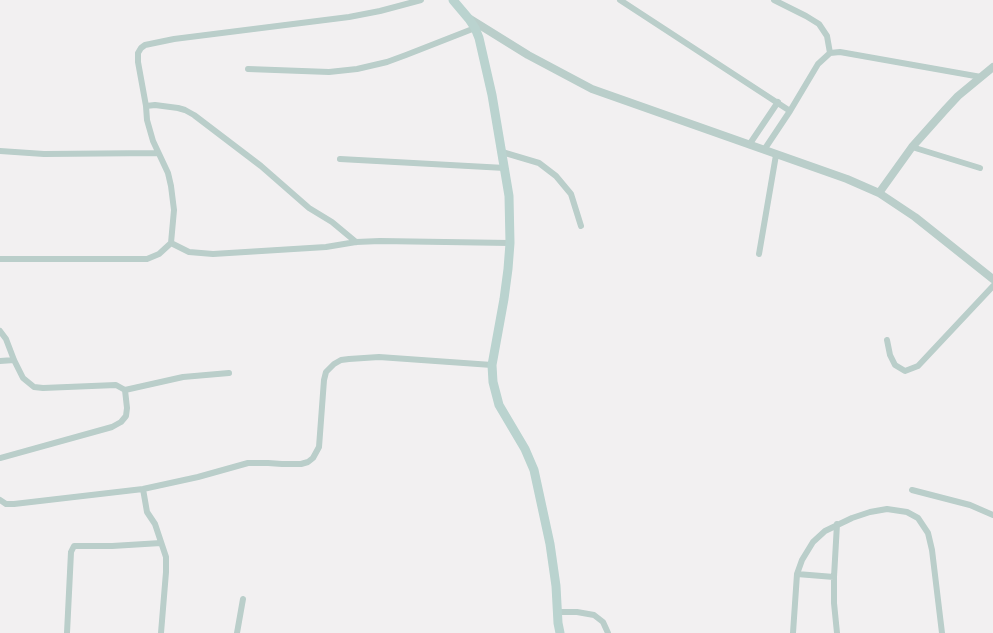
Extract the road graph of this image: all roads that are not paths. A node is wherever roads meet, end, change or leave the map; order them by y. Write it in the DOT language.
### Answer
graph roads {
  1 [pos="421,0"];
  2 [pos="453,0"];
  3 [pos="620,0"];
  4 [pos="774,0"];
  5 [pos="469,19"];
  6 [pos="475,28"];
  7 [pos="830,54"];
  8 [pos="993,67"];
  9 [pos="248,69"];
  10 [pos="981,77"];
  11 [pos="778,102"];
  12 [pos="146,106"];
  13 [pos="790,111"];
  14 [pos="749,145"];
  15 [pos="912,147"];
  16 [pos="764,150"];
  17 [pos="0,151"];
  18 [pos="502,152"];
  19 [pos="158,153"];
  20 [pos="776,155"];
  21 [pos="340,159"];
  22 [pos="505,168"];
  23 [pos="980,168"];
  24 [pos="879,193"];
  25 [pos="581,226"];
  26 [pos="356,242"];
  27 [pos="510,243"];
  28 [pos="171,244"];
  29 [pos="759,254"];
  30 [pos="0,259"];
  31 [pos="993,278"];
  32 [pos="993,286"];
  33 [pos="0,331"];
  34 [pos="887,340"];
  35 [pos="14,360"];
  36 [pos="0,361"];
  37 [pos="492,364"];
  38 [pos="229,373"];
  39 [pos="125,390"];
  40 [pos="0,458"];
  41 [pos="142,488"];
  42 [pos="912,490"];
  43 [pos="0,500"];
  44 [pos="993,516"];
  45 [pos="837,524"];
  46 [pos="161,543"];
  47 [pos="797,574"];
  48 [pos="834,577"];
  49 [pos="243,599"];
  50 [pos="557,612"];
  51 [pos="66,633"];
  52 [pos="161,633"];
  53 [pos="237,633"];
  54 [pos="560,633"];
  55 [pos="608,633"];
  56 [pos="793,633"];
  57 [pos="837,633"];
  58 [pos="942,633"];
  1 -- 12 [label="street"];
  2 -- 5 [label="main road"];
  3 -- 11 [label="street"];
  4 -- 7 [label="street"];
  5 -- 6 [label="main road"];
  5 -- 14 [label="street"];
  6 -- 9 [label="street"];
  6 -- 18 [label="main road"];
  7 -- 10 [label="street"];
  7 -- 13 [label="street"];
  8 -- 10 [label="street"];
  10 -- 15 [label="street"];
  11 -- 13 [label="street"];
  11 -- 14 [label="street"];
  12 -- 19 [label="street"];
  12 -- 26 [label="street"];
  13 -- 16 [label="street"];
  14 -- 16 [label="street"];
  15 -- 23 [label="street"];
  15 -- 24 [label="street"];
  16 -- 20 [label="street"];
  17 -- 19 [label="street"];
  18 -- 22 [label="main road"];
  18 -- 25 [label="street"];
  19 -- 28 [label="street"];
  20 -- 24 [label="street"];
  20 -- 29 [label="street"];
  21 -- 22 [label="street"];
  22 -- 27 [label="main road"];
  24 -- 31 [label="street"];
  26 -- 27 [label="street"];
  26 -- 28 [label="street"];
  27 -- 37 [label="main road"];
  28 -- 30 [label="street"];
  32 -- 34 [label="street"];
  33 -- 35 [label="street"];
  35 -- 36 [label="street"];
  35 -- 39 [label="street"];
  37 -- 41 [label="street"];
  37 -- 50 [label="main road"];
  38 -- 39 [label="street"];
  39 -- 40 [label="street"];
  41 -- 43 [label="street"];
  41 -- 46 [label="street"];
  42 -- 44 [label="street"];
  45 -- 47 [label="street"];
  45 -- 48 [label="street"];
  45 -- 58 [label="street"];
  46 -- 51 [label="street"];
  46 -- 52 [label="street"];
  47 -- 48 [label="street"];
  47 -- 56 [label="street"];
  48 -- 57 [label="street"];
  49 -- 53 [label="street"];
  50 -- 54 [label="main road"];
  50 -- 55 [label="street"];
}
